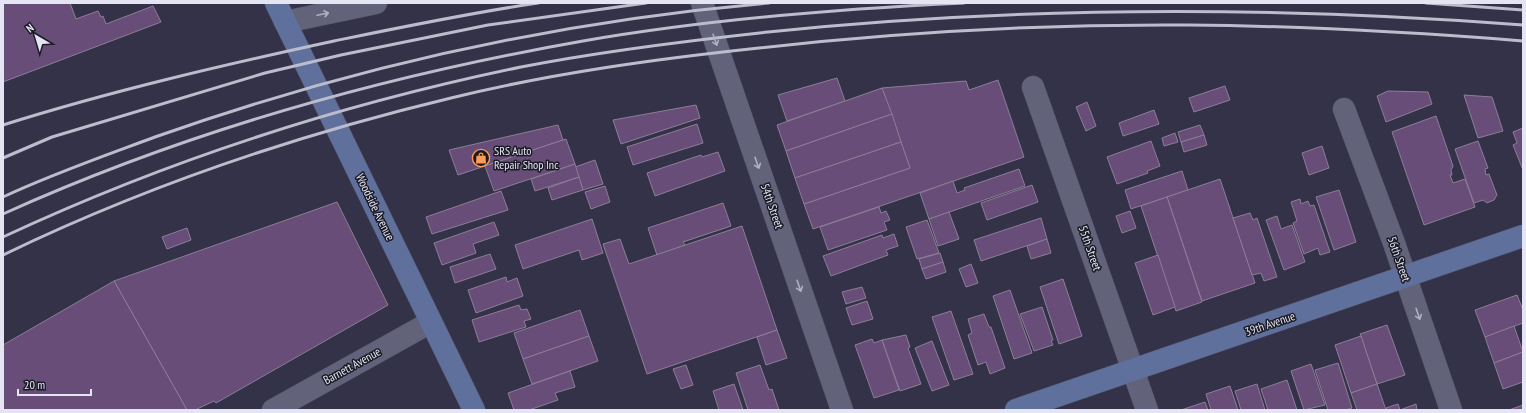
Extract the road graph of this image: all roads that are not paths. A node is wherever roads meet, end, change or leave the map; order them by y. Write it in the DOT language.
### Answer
graph roads {
  1 [pos="376,3"];
  2 [pos="702,3"];
  3 [pos="281,12"];
  4 [pos="1033,86"];
  5 [pos="1344,109"];
  6 [pos="1523,236"];
  7 [pos="1405,277"];
  8 [pos="431,322"];
  9 [pos="1133,371"];
  10 [pos="272,410"];
  11 [pos="474,410"];
  12 [pos="842,410"];
  13 [pos="1016,410"];
  14 [pos="1147,410"];
  15 [pos="1450,410"];
  3 -- 1 [label="street, one-way"];
  2 -- 12 [label="street, 54th Street, one-way"];
  3 -- 8 [label="street, Woodside Avenue"];
  4 -- 9 [label="street, 55th Street"];
  5 -- 7 [label="street, 56th Street"];
  6 -- 7 [label="street, 39th Avenue"];
  7 -- 9 [label="street, 39th Avenue"];
  7 -- 15 [label="street, 56th Street, one-way"];
  8 -- 10 [label="street, Barnett Avenue"];
  8 -- 11 [label="street, Woodside Avenue"];
  9 -- 13 [label="street, 39th Avenue"];
  9 -- 14 [label="street, 55th Street"];
}
